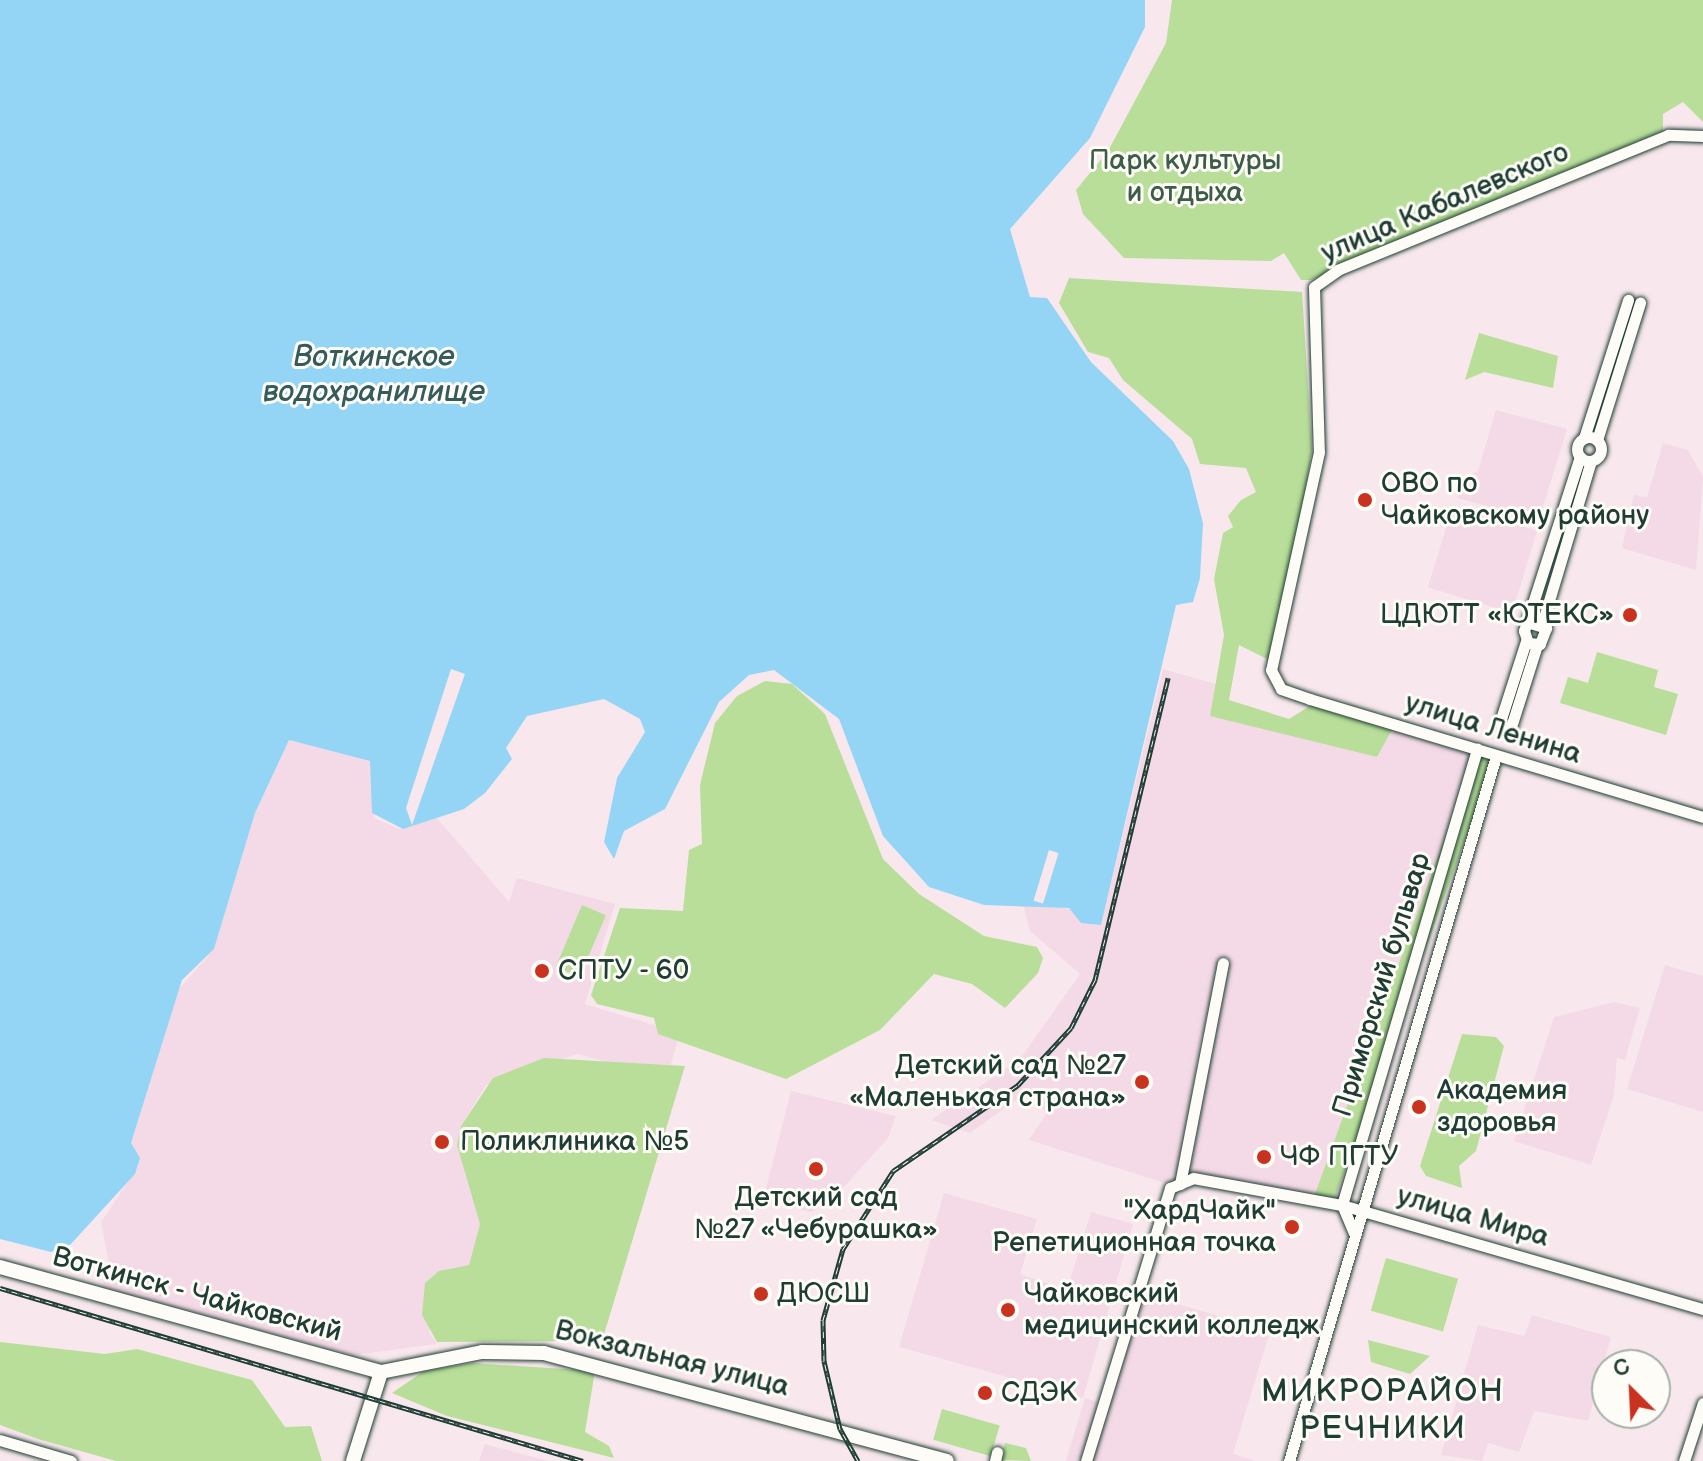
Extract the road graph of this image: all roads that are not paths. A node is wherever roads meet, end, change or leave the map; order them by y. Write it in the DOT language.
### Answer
graph roads {
  1 [pos="1703,136"];
  2 [pos="1634,302"];
  3 [pos="1590,439"];
  4 [pos="1586,459"];
  5 [pos="1536,623"];
  6 [pos="1531,643"];
  7 [pos="1272,681"];
  8 [pos="1506,725"];
  9 [pos="1477,749"];
  10 [pos="1496,756"];
  11 [pos="1703,817"];
  12 [pos="1223,963"];
  13 [pos="1180,1184"];
  14 [pos="1342,1205"];
  15 [pos="1361,1210"];
  16 [pos="1354,1233"];
  17 [pos="0,1267"];
  18 [pos="1703,1309"];
  19 [pos="381,1372"];
  20 [pos="1703,1403"];
  21 [pos="0,1440"];
  22 [pos="71,1461"];
  23 [pos="353,1461"];
  24 [pos="947,1461"];
  25 [pos="1086,1461"];
  26 [pos="1289,1461"];
  27 [pos="1684,1461"];
  1 -- 7 [label="street, улица Кабалевского"];
  2 -- 3 [label="street"];
  3 -- 4 [label="street"];
  3 -- 4 [label="street"];
  4 -- 5 [label="street"];
  5 -- 6 [label="street"];
  5 -- 6 [label="street"];
  6 -- 8 [label="street"];
  7 -- 9 [label="street, улица Ленина"];
  9 -- 10 [label="street, улица Ленина"];
  9 -- 14 [label="street, Приморский бульвар"];
  10 -- 11 [label="street, улица Ленина"];
  10 -- 15 [label="street, Приморский бульвар"];
  12 -- 13 [label="street"];
  13 -- 14 [label="street, улица Мира"];
  13 -- 25 [label="street"];
  14 -- 15 [label="street, улица Мира"];
  14 -- 16 [label="street"];
  15 -- 16 [label="street, Приморский бульвар"];
  15 -- 18 [label="street, улица Мира"];
  16 -- 26 [label="street, Приморский бульвар"];
  17 -- 19 [label="main road, Воткинск - Чайковский"];
  19 -- 23 [label="main road"];
  19 -- 24 [label="main road, Вокзальная улица"];
  20 -- 27 [label="street"];
  21 -- 22 [label="street"];
}
